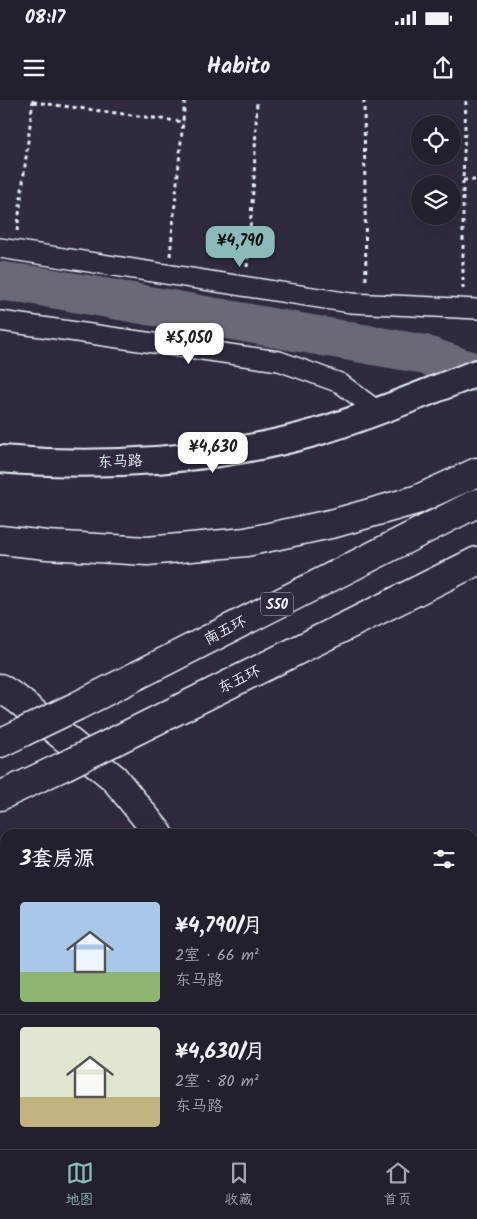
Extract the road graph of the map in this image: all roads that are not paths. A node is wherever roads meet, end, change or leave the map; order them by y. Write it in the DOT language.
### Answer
graph roads {
  1 [pos="7,249"];
  2 [pos="470,309"];
  3 [pos="0,321"];
  4 [pos="477,373"];
  5 [pos="379,412"];
  6 [pos="0,459"];
  7 [pos="477,472"];
  8 [pos="477,503"];
  9 [pos="0,540"];
  10 [pos="477,561"];
  11 [pos="0,688"];
  12 [pos="12,737"];
  13 [pos="0,796"];
  14 [pos="155,829"];
  1 -- 2 [label="street"];
  3 -- 5 [label="street"];
  4 -- 5 [label="main road, 东马路"];
  5 -- 6 [label="main road, 东马路"];
  7 -- 9 [label="highway"];
  8 -- 12 [label="highway, 南五环 / S50, bridge"];
  10 -- 13 [label="highway, 东五环, bridge"];
  11 -- 14 [label="highway"];
}
